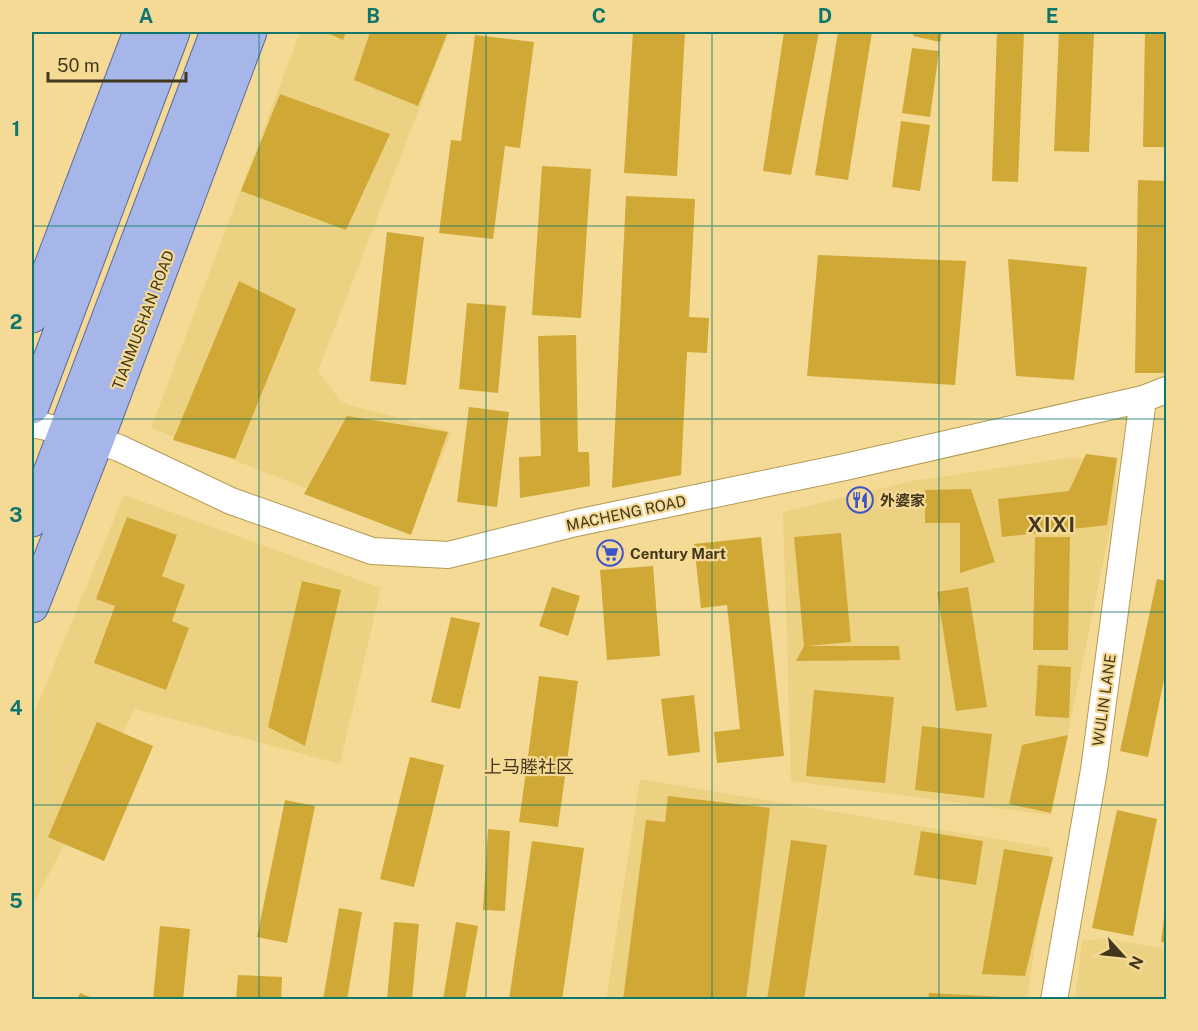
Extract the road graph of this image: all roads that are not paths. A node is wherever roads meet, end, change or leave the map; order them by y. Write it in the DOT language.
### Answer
graph roads {
  1 [pos="140,32"];
  2 [pos="173,32"];
  3 [pos="217,32"];
  4 [pos="250,32"];
  5 [pos="32,316"];
  6 [pos="1155,395"];
  7 [pos="32,407"];
  8 [pos="32,424"];
  9 [pos="66,432"];
  10 [pos="97,441"];
  11 [pos="32,520"];
  12 [pos="32,606"];
  13 [pos="1054,999"];
  1 -- 5 [label="main road"];
  2 -- 7 [label="main road"];
  3 -- 9 [label="main road"];
  4 -- 10 [label="main road, TIANMUSHAN ROAD"];
  6 -- 10 [label="street, MACHENG ROAD"];
  6 -- 13 [label="street, WULIN LANE"];
  8 -- 9 [label="street, MACHENG ROAD"];
  9 -- 10 [label="street, MACHENG ROAD"];
  9 -- 11 [label="main road"];
  10 -- 12 [label="main road, TIANMUSHAN ROAD"];
}
